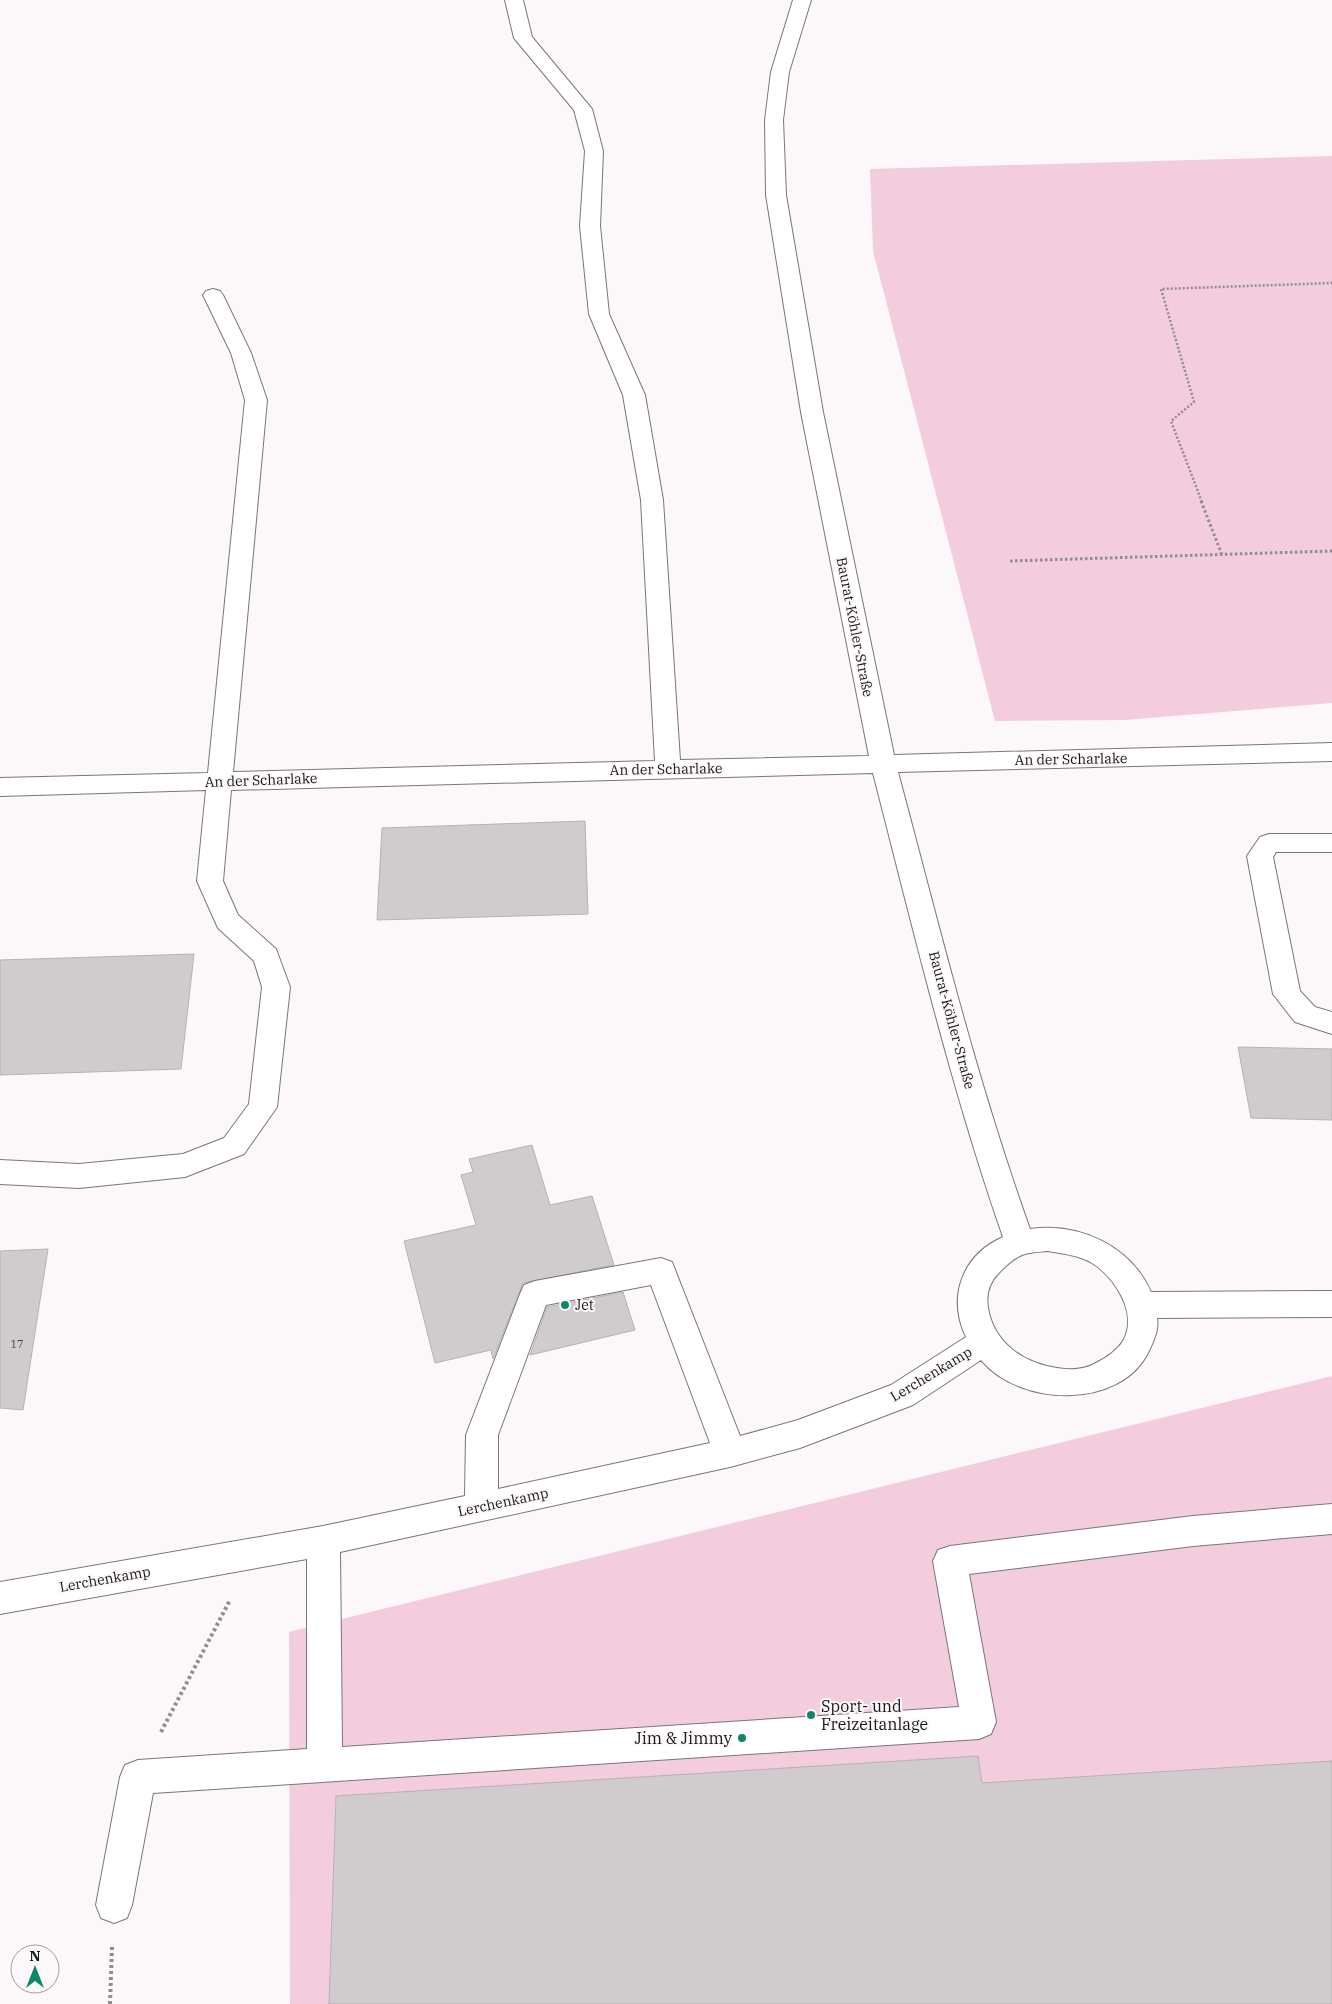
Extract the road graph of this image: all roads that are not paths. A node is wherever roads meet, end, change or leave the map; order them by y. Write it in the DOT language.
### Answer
graph roads {
  1 [pos="514,0"];
  2 [pos="802,0"];
  3 [pos="213,295"];
  4 [pos="1332,752"];
  5 [pos="882,764"];
  6 [pos="668,769"];
  7 [pos="220,781"];
  8 [pos="0,787"];
  9 [pos="1332,842"];
  10 [pos="1332,1023"];
  11 [pos="0,1172"];
  12 [pos="1020,1243"];
  13 [pos="1140,1304"];
  14 [pos="1332,1304"];
  15 [pos="984,1342"];
  16 [pos="730,1452"];
  17 [pos="481,1507"];
  18 [pos="1332,1519"];
  19 [pos="323,1541"];
  20 [pos="0,1598"];
  21 [pos="325,1765"];
  22 [pos="114,1905"];
  1 -- 6 [label="street"];
  2 -- 5 [label="street, Baurat-Köhler-Straße"];
  3 -- 7 [label="street"];
  4 -- 5 [label="street, An der Scharlake"];
  5 -- 6 [label="street, An der Scharlake"];
  5 -- 12 [label="street, Baurat-Köhler-Straße"];
  6 -- 7 [label="street, An der Scharlake"];
  7 -- 8 [label="street, An der Scharlake"];
  7 -- 11 [label="street"];
  9 -- 10 [label="street"];
  12 -- 13 [label="street"];
  12 -- 15 [label="street"];
  13 -- 14 [label="street"];
  13 -- 15 [label="street"];
  15 -- 16 [label="street, Lerchenkamp"];
  16 -- 17 [label="street, Lerchenkamp"];
  16 -- 17 [label="street"];
  17 -- 19 [label="street, Lerchenkamp"];
  18 -- 21 [label="street"];
  19 -- 20 [label="street, Lerchenkamp"];
  19 -- 21 [label="street"];
  21 -- 22 [label="street"];
}
